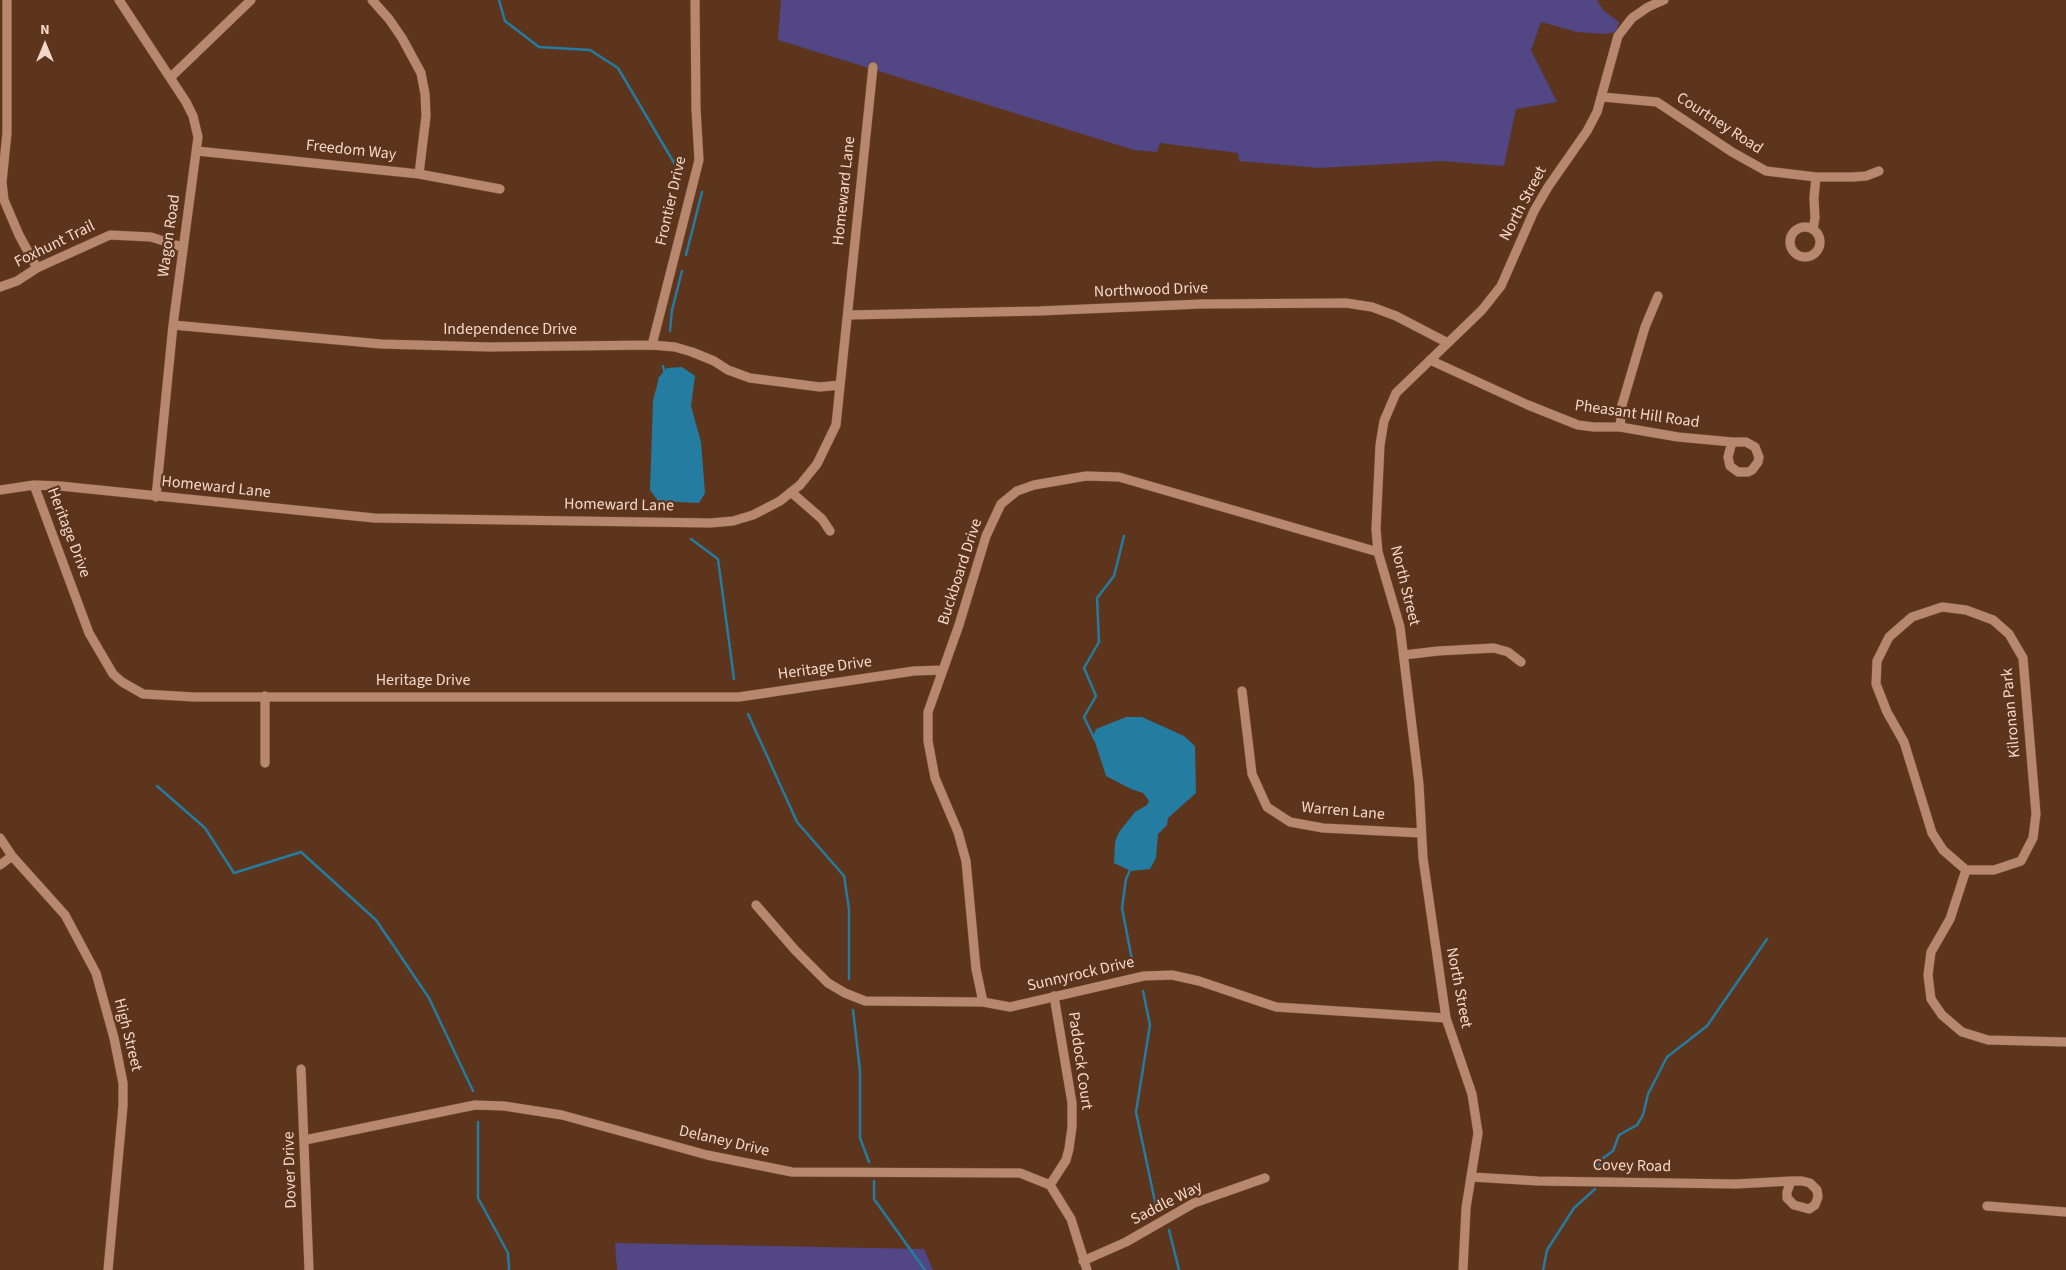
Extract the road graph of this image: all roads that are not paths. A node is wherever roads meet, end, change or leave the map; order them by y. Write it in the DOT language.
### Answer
graph roads {
  1 [pos="7,0"];
  2 [pos="119,0"];
  3 [pos="251,0"];
  4 [pos="372,0"];
  5 [pos="695,0"];
  6 [pos="1664,0"];
  7 [pos="873,67"];
  8 [pos="171,77"];
  9 [pos="1603,97"];
  10 [pos="197,151"];
  11 [pos="1878,171"];
  12 [pos="418,174"];
  13 [pos="1816,177"];
  14 [pos="500,189"];
  15 [pos="1813,230"];
  16 [pos="182,247"];
  17 [pos="37,268"];
  18 [pos="0,287"];
  19 [pos="1658,296"];
  20 [pos="848,315"];
  21 [pos="173,325"];
  22 [pos="1448,343"];
  23 [pos="652,345"];
  24 [pos="1430,360"];
  25 [pos="840,385"];
  26 [pos="1620,427"];
  27 [pos="1732,442"];
  28 [pos="34,485"];
  29 [pos="0,490"];
  30 [pos="791,492"];
  31 [pos="156,497"];
  32 [pos="830,531"];
  33 [pos="1378,552"];
  34 [pos="1404,655"];
  35 [pos="1521,662"];
  36 [pos="943,670"];
  37 [pos="1242,691"];
  38 [pos="266,696"];
  39 [pos="266,763"];
  40 [pos="1420,833"];
  41 [pos="0,838"];
  42 [pos="12,856"];
  43 [pos="0,865"];
  44 [pos="1966,870"];
  45 [pos="756,905"];
  46 [pos="1054,996"];
  47 [pos="983,1002"];
  48 [pos="1446,1018"];
  49 [pos="2066,1042"];
  50 [pos="302,1069"];
  51 [pos="305,1140"];
  52 [pos="1472,1177"];
  53 [pos="1265,1178"];
  54 [pos="1791,1181"];
  55 [pos="1050,1185"];
  56 [pos="1987,1206"];
  57 [pos="2066,1212"];
  58 [pos="1085,1266"];
  59 [pos="108,1270"];
  60 [pos="309,1270"];
  61 [pos="1463,1270"];
  1 -- 17 [label="street"];
  2 -- 8 [label="street, Wagon Road"];
  3 -- 8 [label="street"];
  4 -- 12 [label="street"];
  5 -- 23 [label="street, Frontier Drive"];
  6 -- 9 [label="street, North Street"];
  7 -- 20 [label="street, Homeward Lane"];
  8 -- 10 [label="street, Wagon Road"];
  9 -- 13 [label="street, Courtney Road"];
  9 -- 22 [label="street, North Street"];
  10 -- 12 [label="street, Freedom Way"];
  10 -- 16 [label="street, Wagon Road"];
  11 -- 13 [label="street, Courtney Road"];
  12 -- 14 [label="street, Freedom Way"];
  13 -- 15 [label="street"];
  16 -- 17 [label="street, Foxhunt Trail"];
  16 -- 21 [label="street, Wagon Road"];
  17 -- 18 [label="street, Foxhunt Trail"];
  19 -- 26 [label="street"];
  20 -- 22 [label="street, Northwood Drive"];
  20 -- 25 [label="street, Homeward Lane"];
  21 -- 23 [label="street, Independence Drive"];
  21 -- 31 [label="street, Wagon Road"];
  22 -- 24 [label="street, North Street"];
  23 -- 25 [label="street, Independence Drive"];
  24 -- 26 [label="street, Pheasant Hill Road"];
  24 -- 33 [label="street, North Street"];
  25 -- 30 [label="street, Homeward Lane"];
  26 -- 27 [label="street, Pheasant Hill Road"];
  28 -- 29 [label="street, Homeward Lane"];
  28 -- 31 [label="street, Homeward Lane"];
  28 -- 38 [label="street, Heritage Drive"];
  30 -- 31 [label="street, Homeward Lane"];
  30 -- 32 [label="street"];
  33 -- 34 [label="street, North Street"];
  33 -- 36 [label="street, Buckboard Drive"];
  34 -- 35 [label="street"];
  34 -- 40 [label="street, North Street"];
  36 -- 38 [label="street, Heritage Drive"];
  36 -- 47 [label="street, Buckboard Drive"];
  37 -- 40 [label="street, Warren Lane"];
  38 -- 39 [label="street"];
  40 -- 48 [label="street, North Street"];
  41 -- 42 [label="street, High Street"];
  42 -- 43 [label="street"];
  42 -- 59 [label="street, High Street"];
  44 -- 44 [label="street, Kilronan Park"];
  44 -- 49 [label="street"];
  45 -- 47 [label="street, Sunnyrock Drive"];
  46 -- 47 [label="street, Sunnyrock Drive"];
  46 -- 48 [label="street, Sunnyrock Drive"];
  46 -- 55 [label="street, Paddock Court"];
  48 -- 52 [label="street, North Street"];
  50 -- 51 [label="street, Dover Drive"];
  51 -- 55 [label="street, Delaney Drive"];
  51 -- 60 [label="street, Dover Drive"];
  52 -- 54 [label="street, Covey Road"];
  52 -- 61 [label="street, North Street"];
  53 -- 58 [label="street, Saddle Way"];
  55 -- 58 [label="street"];
  56 -- 57 [label="street"];
}
